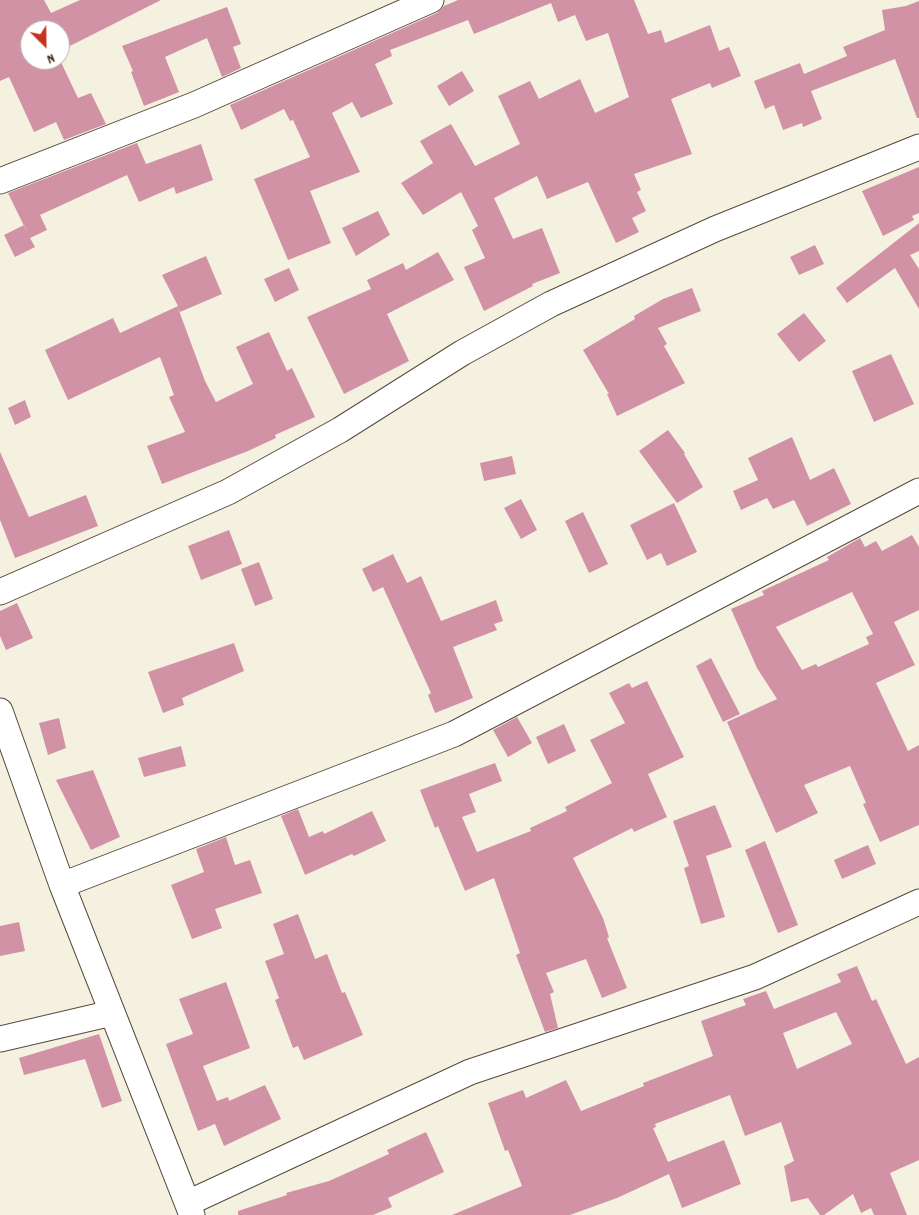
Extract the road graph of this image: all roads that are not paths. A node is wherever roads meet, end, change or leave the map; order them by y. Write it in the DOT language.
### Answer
graph roads {
  1 [pos="431,0"];
  2 [pos="919,147"];
  3 [pos="0,181"];
  4 [pos="919,491"];
  5 [pos="0,592"];
  6 [pos="0,711"];
  7 [pos="62,885"];
  8 [pos="919,902"];
  9 [pos="112,1014"];
  10 [pos="0,1040"];
  11 [pos="190,1209"];
  1 -- 3 [label="street"];
  2 -- 5 [label="street"];
  4 -- 7 [label="street"];
  6 -- 7 [label="street"];
  7 -- 9 [label="street"];
  8 -- 11 [label="street"];
  9 -- 10 [label="street"];
  9 -- 11 [label="street"];
}
